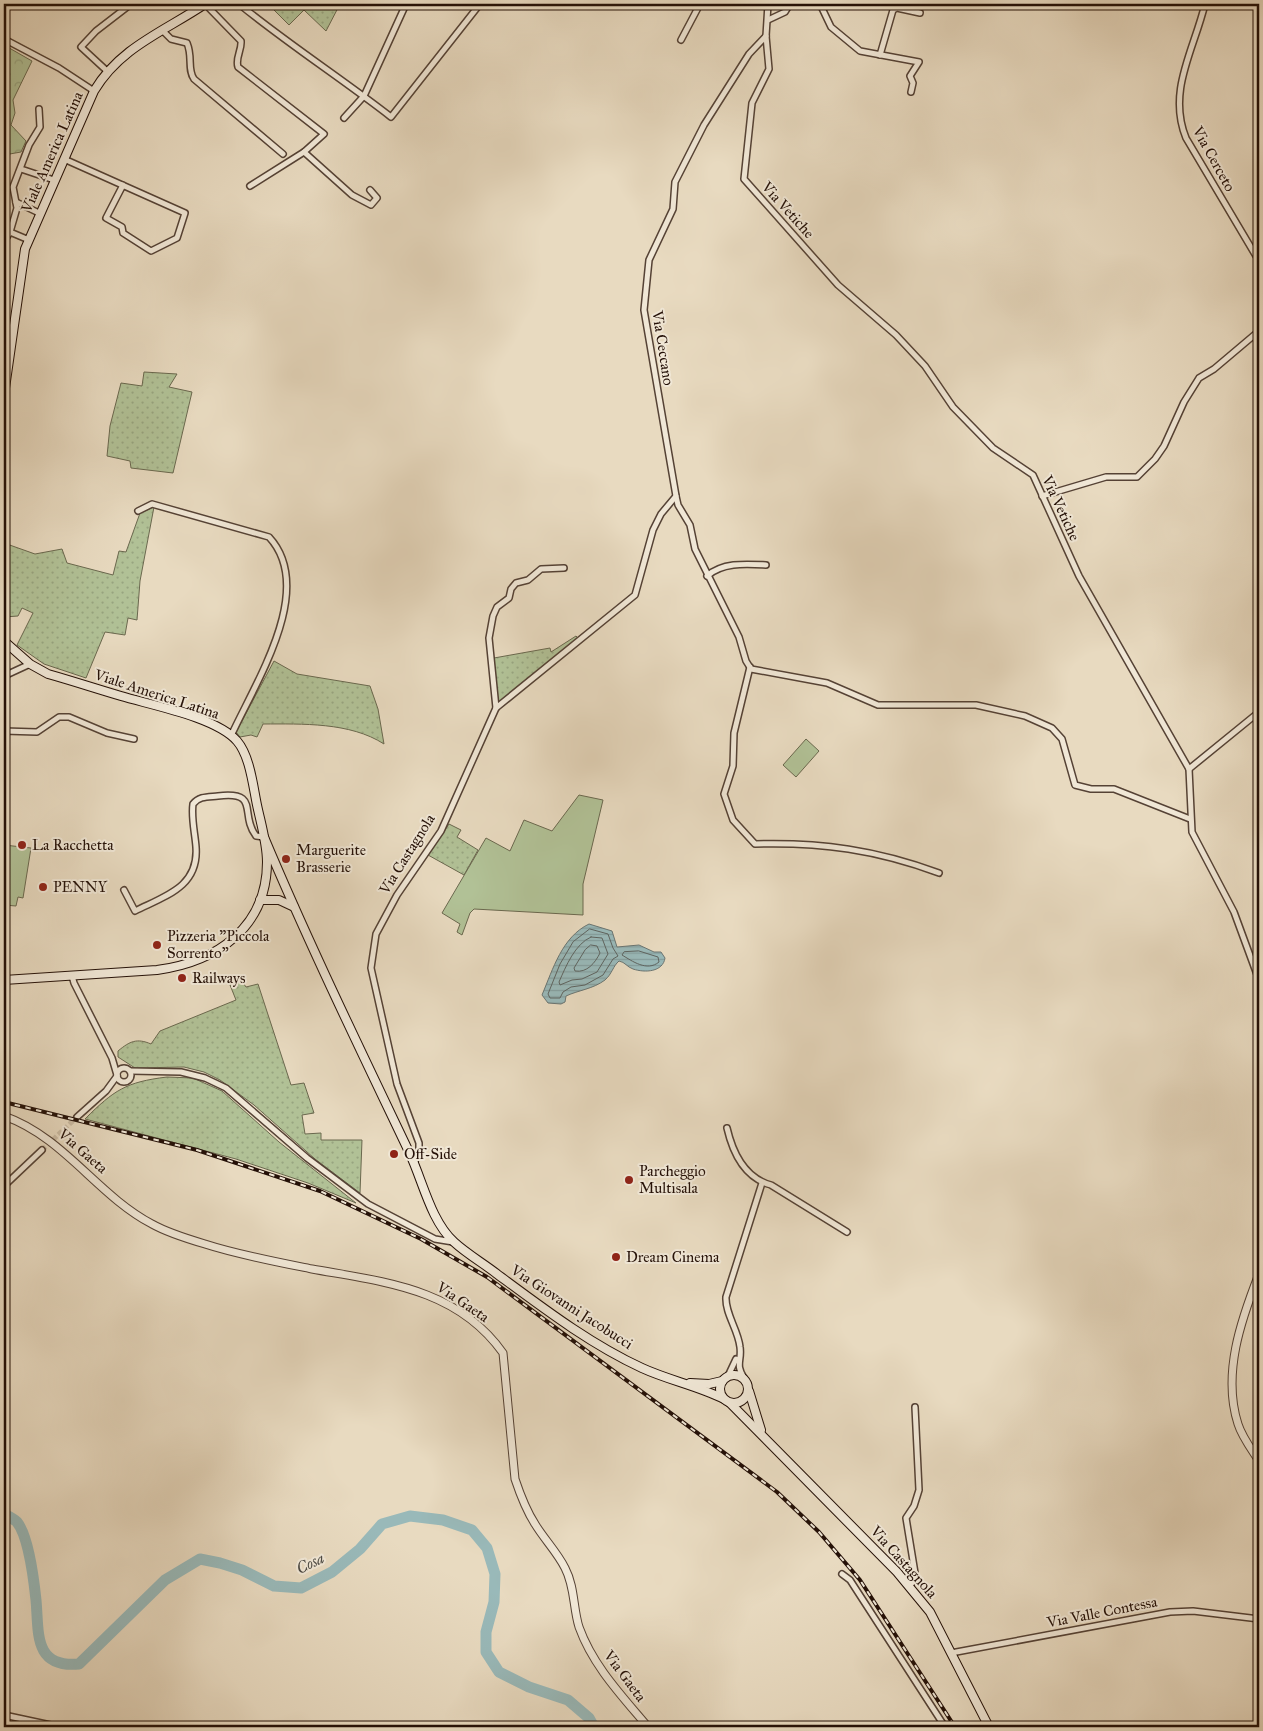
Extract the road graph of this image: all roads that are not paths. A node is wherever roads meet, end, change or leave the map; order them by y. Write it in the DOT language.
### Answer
graph roads {
  1 [pos="131,4"];
  2 [pos="205,4"];
  3 [pos="239,4"];
  4 [pos="406,4"];
  5 [pos="480,4"];
  6 [pos="700,4"];
  7 [pos="768,4"];
  8 [pos="790,4"];
  9 [pos="820,4"];
  10 [pos="1205,4"];
  11 [pos="920,13"];
  12 [pos="768,20"];
  13 [pos="162,30"];
  14 [pos="766,36"];
  15 [pos="4,39"];
  16 [pos="681,40"];
  17 [pos="880,55"];
  18 [pos="107,71"];
  19 [pos="94,91"];
  20 [pos="911,92"];
  21 [pos="364,96"];
  22 [pos="39,109"];
  23 [pos="344,118"];
  24 [pos="304,152"];
  25 [pos="283,154"];
  26 [pos="64,159"];
  27 [pos="21,169"];
  28 [pos="54,180"];
  29 [pos="123,185"];
  30 [pos="250,186"];
  31 [pos="370,190"];
  32 [pos="16,202"];
  33 [pos="39,213"];
  34 [pos="10,232"];
  35 [pos="29,240"];
  36 [pos="4,242"];
  37 [pos="1259,261"];
  38 [pos="1259,331"];
  39 [pos="4,395"];
  40 [pos="676,496"];
  41 [pos="1042,496"];
  42 [pos="138,511"];
  43 [pos="766,565"];
  44 [pos="564,568"];
  45 [pos="707,576"];
  46 [pos="4,640"];
  47 [pos="30,664"];
  48 [pos="750,667"];
  49 [pos="4,676"];
  50 [pos="496,708"];
  51 [pos="1259,712"];
  52 [pos="4,731"];
  53 [pos="230,736"];
  54 [pos="134,739"];
  55 [pos="1189,770"];
  56 [pos="1190,819"];
  57 [pos="264,837"];
  58 [pos="939,873"];
  59 [pos="266,878"];
  60 [pos="282,881"];
  61 [pos="124,890"];
  62 [pos="260,900"];
  63 [pos="294,907"];
  64 [pos="72,976"];
  65 [pos="4,980"];
  66 [pos="1259,980"];
  67 [pos="112,1058"];
  68 [pos="128,1070"];
  69 [pos="148,1073"];
  70 [pos="117,1076"];
  71 [pos="130,1079"];
  72 [pos="124,1082"];
  73 [pos="106,1091"];
  74 [pos="4,1116"];
  75 [pos="77,1116"];
  76 [pos="727,1128"];
  77 [pos="42,1150"];
  78 [pos="414,1163"];
  79 [pos="762,1183"];
  80 [pos="4,1186"];
  81 [pos="847,1232"];
  82 [pos="453,1242"];
  83 [pos="1259,1274"];
  84 [pos="739,1341"];
  85 [pos="725,1378"];
  86 [pos="744,1378"];
  87 [pos="683,1383"];
  88 [pos="748,1391"];
  89 [pos="727,1401"];
  90 [pos="915,1407"];
  91 [pos="765,1439"];
  92 [pos="1259,1461"];
  93 [pos="842,1574"];
  94 [pos="909,1586"];
  95 [pos="1259,1619"];
  96 [pos="951,1652"];
  97 [pos="4,1715"];
  98 [pos="60,1727"];
  99 [pos="648,1727"];
  100 [pos="945,1727"];
  101 [pos="989,1727"];
  1 -- 18 [label="street"];
  2 -- 13 [label="main road, Viale America Latina"];
  2 -- 24 [label="street"];
  3 -- 21 [label="street"];
  4 -- 21 [label="street"];
  5 -- 21 [label="street"];
  6 -- 16 [label="street"];
  7 -- 12 [label="street, Via Vetiche"];
  8 -- 12 [label="street"];
  9 -- 17 [label="street"];
  10 -- 37 [label="street, Via Cerceto"];
  11 -- 17 [label="street"];
  12 -- 14 [label="street, Via Vetiche"];
  13 -- 18 [label="main road, Viale America Latina"];
  13 -- 25 [label="street"];
  14 -- 40 [label="street, Via Ceccano"];
  14 -- 41 [label="street, Via Vetiche"];
  15 -- 19 [label="street"];
  17 -- 20 [label="street"];
  18 -- 19 [label="main road, Viale America Latina"];
  19 -- 26 [label="main road, Viale America Latina"];
  21 -- 23 [label="street"];
  22 -- 27 [label="street"];
  24 -- 30 [label="street"];
  24 -- 31 [label="street"];
  26 -- 28 [label="main road, Viale America Latina"];
  26 -- 29 [label="street"];
  27 -- 28 [label="street"];
  27 -- 32 [label="street"];
  28 -- 33 [label="main road, Viale America Latina"];
  29 -- 29 [label="street"];
  32 -- 33 [label="street"];
  32 -- 34 [label="street"];
  33 -- 35 [label="main road, Viale America Latina"];
  34 -- 35 [label="street"];
  34 -- 36 [label="street"];
  35 -- 39 [label="main road, Viale America Latina"];
  38 -- 41 [label="street"];
  40 -- 45 [label="street, Via Ceccano"];
  40 -- 50 [label="street, Via Castagnola"];
  41 -- 55 [label="street, Via Vetiche"];
  42 -- 53 [label="street"];
  43 -- 45 [label="street"];
  44 -- 50 [label="street"];
  45 -- 48 [label="street, Via Ceccano"];
  46 -- 47 [label="main road, Viale America Latina"];
  47 -- 49 [label="street"];
  47 -- 53 [label="main road, Viale America Latina"];
  48 -- 56 [label="street"];
  48 -- 58 [label="street"];
  50 -- 78 [label="street, Via Castagnola"];
  51 -- 55 [label="street"];
  52 -- 54 [label="street"];
  53 -- 57 [label="main road, Viale America Latina"];
  55 -- 56 [label="street, Via Vetiche"];
  56 -- 66 [label="street, Via Vetiche"];
  57 -- 59 [label="main road, Viale America Latina"];
  57 -- 60 [label="main road"];
  57 -- 61 [label="street"];
  59 -- 60 [label="main road"];
  59 -- 62 [label="main road, Viale America Latina"];
  60 -- 63 [label="main road"];
  62 -- 63 [label="main road"];
  62 -- 64 [label="main road, Viale America Latina"];
  63 -- 78 [label="main road"];
  64 -- 65 [label="main road, Viale America Latina"];
  64 -- 67 [label="street"];
  67 -- 68 [label="street"];
  67 -- 70 [label="street"];
  68 -- 69 [label="street"];
  68 -- 70 [label="street"];
  68 -- 71 [label="street"];
  69 -- 71 [label="street"];
  69 -- 82 [label="street"];
  70 -- 72 [label="street"];
  70 -- 73 [label="street"];
  71 -- 72 [label="street"];
  72 -- 73 [label="street"];
  73 -- 75 [label="street"];
  74 -- 99 [label="street, Via Gaeta"];
  76 -- 79 [label="street"];
  77 -- 80 [label="street"];
  78 -- 82 [label="main road"];
  79 -- 81 [label="street"];
  79 -- 84 [label="street"];
  82 -- 87 [label="main road, Via Giovanni Jacobucci"];
  83 -- 92 [label="street"];
  84 -- 85 [label="street"];
  84 -- 86 [label="street"];
  85 -- 86 [label="main road"];
  85 -- 87 [label="main road"];
  85 -- 89 [label="main road"];
  86 -- 88 [label="main road"];
  87 -- 89 [label="main road"];
  88 -- 89 [label="main road"];
  88 -- 91 [label="main road"];
  89 -- 91 [label="main road, Via Castagnola"];
  90 -- 94 [label="street"];
  91 -- 94 [label="main road, Via Castagnola"];
  93 -- 100 [label="street"];
  94 -- 96 [label="main road, Via Castagnola"];
  95 -- 96 [label="street, Via Valle Contessa"];
  96 -- 101 [label="main road, Via Castagnola"];
  97 -- 98 [label="street"];
}
